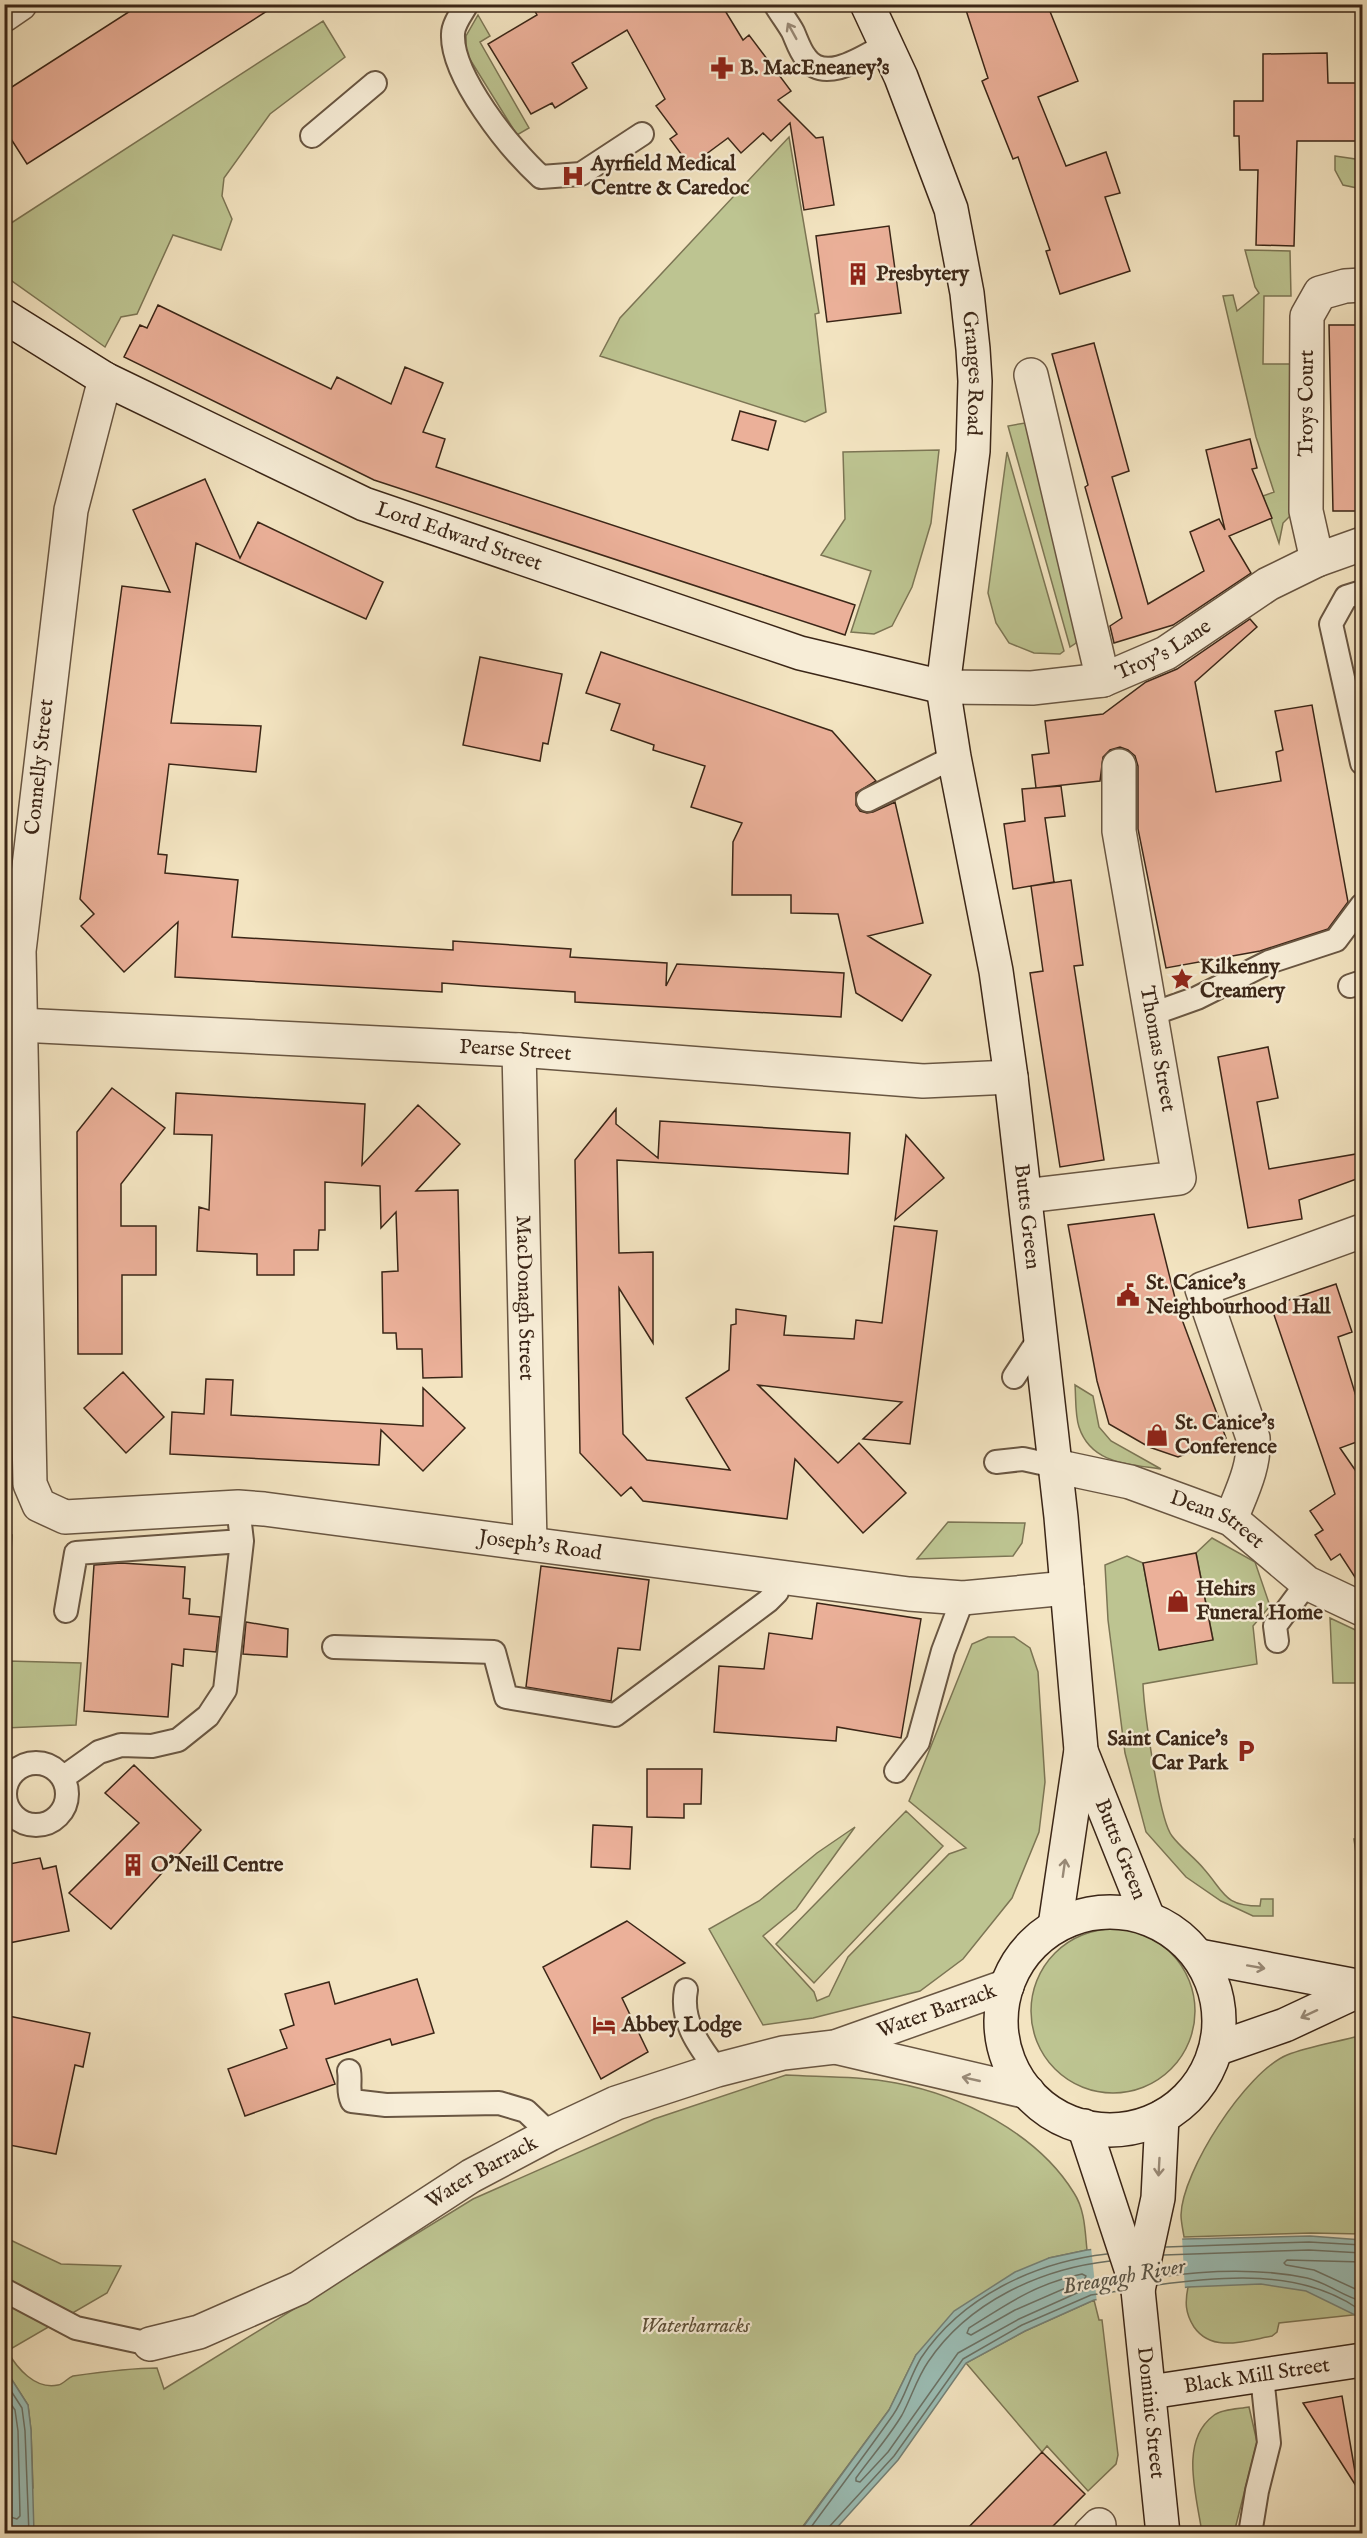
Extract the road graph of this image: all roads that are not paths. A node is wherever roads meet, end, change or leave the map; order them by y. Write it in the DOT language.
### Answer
graph roads {
  1 [pos="20,4"];
  2 [pos="466,4"];
  3 [pos="775,4"];
  4 [pos="867,4"];
  5 [pos="4,15"];
  6 [pos="887,45"];
  7 [pos="375,83"];
  8 [pos="642,134"];
  9 [pos="312,136"];
  10 [pos="1362,285"];
  11 [pos="4,316"];
  12 [pos="1031,375"];
  13 [pos="105,379"];
  14 [pos="1362,544"];
  15 [pos="1317,560"];
  16 [pos="1362,592"];
  17 [pos="1103,680"];
  18 [pos="943,687"];
  19 [pos="954,757"];
  20 [pos="1362,763"];
  21 [pos="1119,766"];
  22 [pos="868,800"];
  23 [pos="1362,905"];
  24 [pos="1152,1014"];
  25 [pos="20,1025"];
  26 [pos="519,1050"];
  27 [pos="1011,1077"];
  28 [pos="1025,1196"];
  29 [pos="1362,1231"];
  30 [pos="1041,1336"];
  31 [pos="1014,1377"];
  32 [pos="996,1462"];
  33 [pos="1055,1466"];
  34 [pos="30,1484"];
  35 [pos="238,1507"];
  36 [pos="1231,1519"];
  37 [pos="242,1541"];
  38 [pos="530,1543"];
  39 [pos="780,1577"];
  40 [pos="1307,1583"];
  41 [pos="1067,1588"];
  42 [pos="963,1598"];
  43 [pos="1362,1609"];
  44 [pos="66,1611"];
  45 [pos="1277,1641"];
  46 [pos="334,1647"];
  47 [pos="1081,1749"];
  48 [pos="896,1770"];
  49 [pos="64,1777"];
  50 [pos="1148,1918"];
  51 [pos="1055,1926"];
  52 [pos="1199,1956"];
  53 [pos="1007,1986"];
  54 [pos="1362,1988"];
  55 [pos="686,1990"];
  56 [pos="835,2047"];
  57 [pos="1216,2049"];
  58 [pos="717,2070"];
  59 [pos="349,2071"];
  60 [pos="1028,2092"];
  61 [pos="1162,2117"];
  62 [pos="1084,2126"];
  63 [pos="550,2134"];
  64 [pos="4,2290"];
  65 [pos="1139,2303"];
  66 [pos="150,2344"];
  67 [pos="1362,2360"];
  68 [pos="1262,2376"];
  69 [pos="1150,2392"];
  70 [pos="1163,2534"];
  71 [pos="1251,2534"];
  1 -- 5 [label="street"];
  2 -- 8 [label="lane"];
  6 -- 3 [label="lane, one-way"];
  4 -- 6 [label="street, Granges Road"];
  6 -- 18 [label="street, Granges Road"];
  7 -- 9 [label="lane"];
  10 -- 15 [label="street, Troys Court"];
  11 -- 13 [label="street, Lord Edward Street"];
  12 -- 17 [label="street"];
  13 -- 18 [label="street, Lord Edward Street"];
  13 -- 25 [label="street, Connelly Street"];
  14 -- 15 [label="street, Troy's Lane"];
  15 -- 17 [label="street, Troy's Lane"];
  16 -- 20 [label="lane"];
  17 -- 18 [label="street, Troy's Lane"];
  18 -- 19 [label="street, Butts Green"];
  19 -- 22 [label="lane"];
  19 -- 27 [label="street, Butts Green"];
  21 -- 24 [label="street, Thomas Street"];
  23 -- 24 [label="lane"];
  24 -- 28 [label="street, Thomas Street"];
  25 -- 26 [label="street, Pearse Street"];
  25 -- 34 [label="street, Connelly Street"];
  26 -- 27 [label="street, Pearse Street"];
  26 -- 38 [label="street, MacDonagh Street"];
  27 -- 28 [label="street, Butts Green"];
  28 -- 30 [label="street, Butts Green"];
  29 -- 36 [label="street"];
  30 -- 31 [label="lane"];
  30 -- 33 [label="street, Butts Green"];
  32 -- 33 [label="lane"];
  33 -- 36 [label="street, Dean Street"];
  33 -- 41 [label="street, Butts Green"];
  34 -- 35 [label="street, Joseph's Road"];
  35 -- 37 [label="lane"];
  35 -- 38 [label="street, Joseph's Road"];
  36 -- 40 [label="street, Dean Street"];
  37 -- 44 [label="lane"];
  37 -- 49 [label="lane"];
  38 -- 39 [label="street, Joseph's Road"];
  39 -- 42 [label="street, Joseph's Road"];
  39 -- 46 [label="lane"];
  40 -- 43 [label="street, Dean Street"];
  40 -- 45 [label="lane"];
  41 -- 42 [label="street, Joseph's Road"];
  41 -- 47 [label="street, Butts Green"];
  42 -- 48 [label="lane"];
  47 -- 50 [label="street, Butts Green"];
  51 -- 47 [label="street, Butts Green, one-way"];
  50 -- 51 [label="street"];
  50 -- 52 [label="street"];
  51 -- 53 [label="street"];
  52 -- 54 [label="street, one-way"];
  52 -- 57 [label="street"];
  53 -- 56 [label="street, Water Barrack"];
  53 -- 60 [label="street"];
  54 -- 57 [label="street, one-way"];
  55 -- 58 [label="lane"];
  56 -- 58 [label="street, Water Barrack"];
  60 -- 56 [label="street, Water Barrack, one-way"];
  57 -- 61 [label="street"];
  58 -- 63 [label="street, Water Barrack"];
  59 -- 63 [label="lane"];
  60 -- 62 [label="street"];
  61 -- 62 [label="street"];
  61 -- 65 [label="street, Dominic Street, one-way"];
  62 -- 65 [label="street, Dominic Street"];
  63 -- 66 [label="street, Water Barrack"];
  64 -- 66 [label="lane"];
  65 -- 69 [label="street, Dominic Street"];
  67 -- 68 [label="street, Black Mill Street"];
  68 -- 69 [label="street, Black Mill Street"];
  68 -- 71 [label="lane"];
  69 -- 70 [label="street, Dominic Street"];
}
